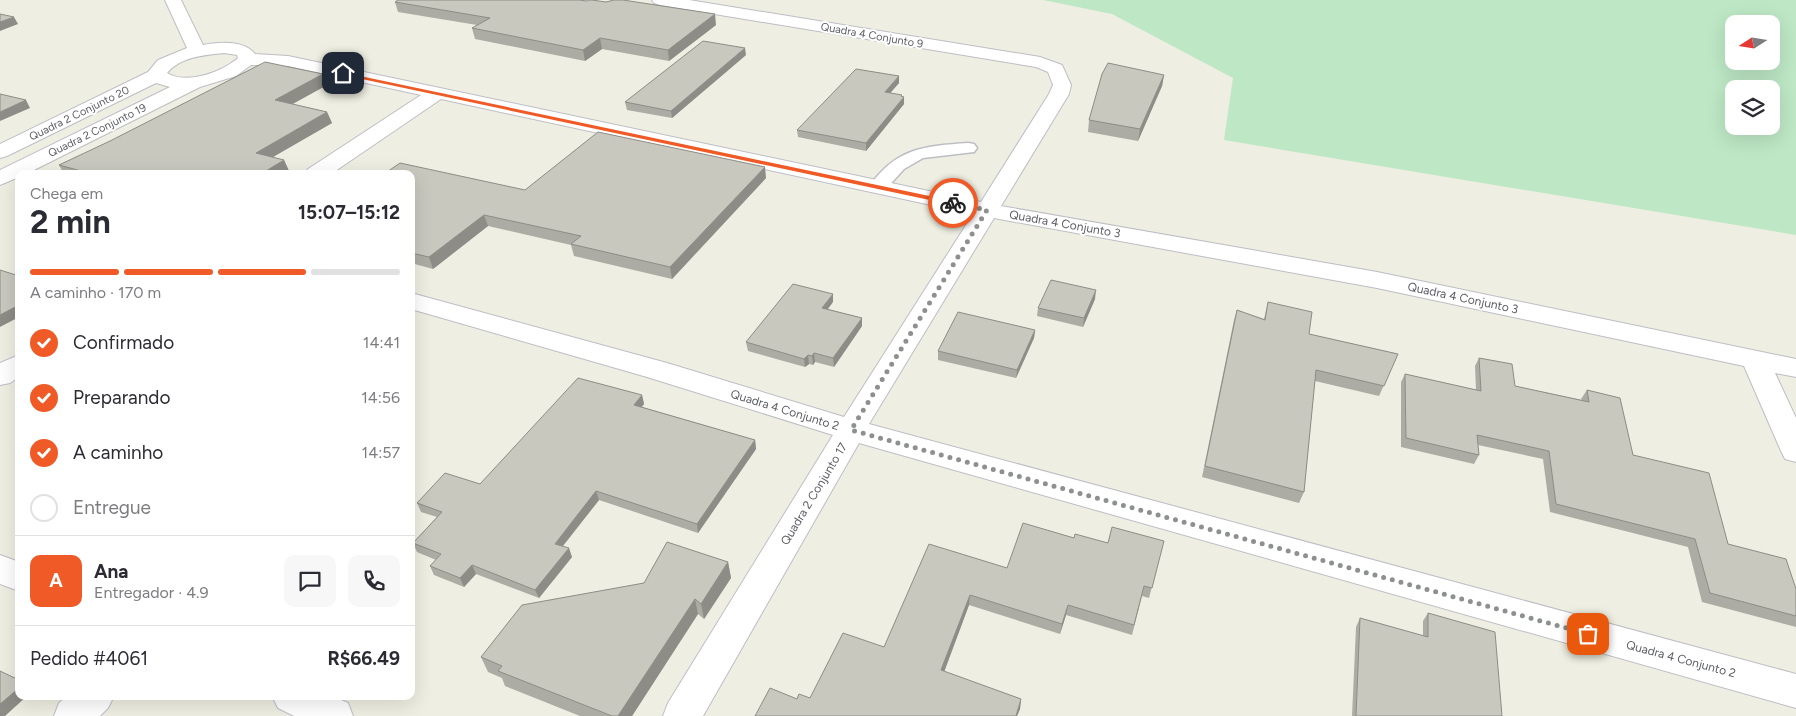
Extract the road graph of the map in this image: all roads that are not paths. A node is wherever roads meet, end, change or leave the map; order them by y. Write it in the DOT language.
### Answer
graph roads {
  1 [pos="174,0"];
  2 [pos="660,0"];
  3 [pos="197,51"];
  4 [pos="247,60"];
  5 [pos="157,75"];
  6 [pos="195,82"];
  7 [pos="436,94"];
  8 [pos="1059,94"];
  9 [pos="968,148"];
  10 [pos="0,152"];
  11 [pos="16,170"];
  12 [pos="322,170"];
  13 [pos="15,171"];
  14 [pos="0,178"];
  15 [pos="878,187"];
  16 [pos="0,188"];
  17 [pos="15,192"];
  18 [pos="987,210"];
  19 [pos="415,302"];
  20 [pos="1755,360"];
  21 [pos="15,367"];
  22 [pos="1796,368"];
  23 [pos="0,376"];
  24 [pos="851,430"];
  25 [pos="1796,451"];
  26 [pos="0,569"];
  27 [pos="15,575"];
  28 [pos="1796,691"];
  29 [pos="91,700"];
  30 [pos="300,700"];
  31 [pos="73,716"];
  32 [pos="334,716"];
  33 [pos="682,716"];
  1 -- 3 [label="street"];
  2 -- 8 [label="street, Quadra 4 Conjunto 9"];
  3 -- 4 [label="street, Quadra 2 Conjunto 20"];
  3 -- 5 [label="street, Quadra 2 Conjunto 20"];
  4 -- 6 [label="street"];
  4 -- 7 [label="street, Quadra 4 Conjunto 3"];
  5 -- 6 [label="street"];
  5 -- 10 [label="street, Quadra 2 Conjunto 20"];
  6 -- 11 [label="street, Quadra 2 Conjunto 19"];
  7 -- 12 [label="street"];
  7 -- 15 [label="street, Quadra 4 Conjunto 3"];
  8 -- 18 [label="street, Quadra 2 Conjunto 17"];
  9 -- 15 [label="lane"];
  13 -- 14 [label="street, Quadra 2 Conjunto 19"];
  15 -- 18 [label="street, Quadra 4 Conjunto 3"];
  16 -- 17 [label="street"];
  18 -- 20 [label="street, Quadra 4 Conjunto 3"];
  18 -- 24 [label="street, Quadra 2 Conjunto 17"];
  19 -- 24 [label="street, Quadra 4 Conjunto 2"];
  20 -- 22 [label="street, Quadra 4 Conjunto 3"];
  20 -- 25 [label="street"];
  21 -- 23 [label="street"];
  24 -- 28 [label="street, Quadra 4 Conjunto 2"];
  24 -- 33 [label="street, Quadra 2 Conjunto 17"];
  26 -- 27 [label="street"];
  29 -- 31 [label="street"];
  30 -- 32 [label="street"];
}
